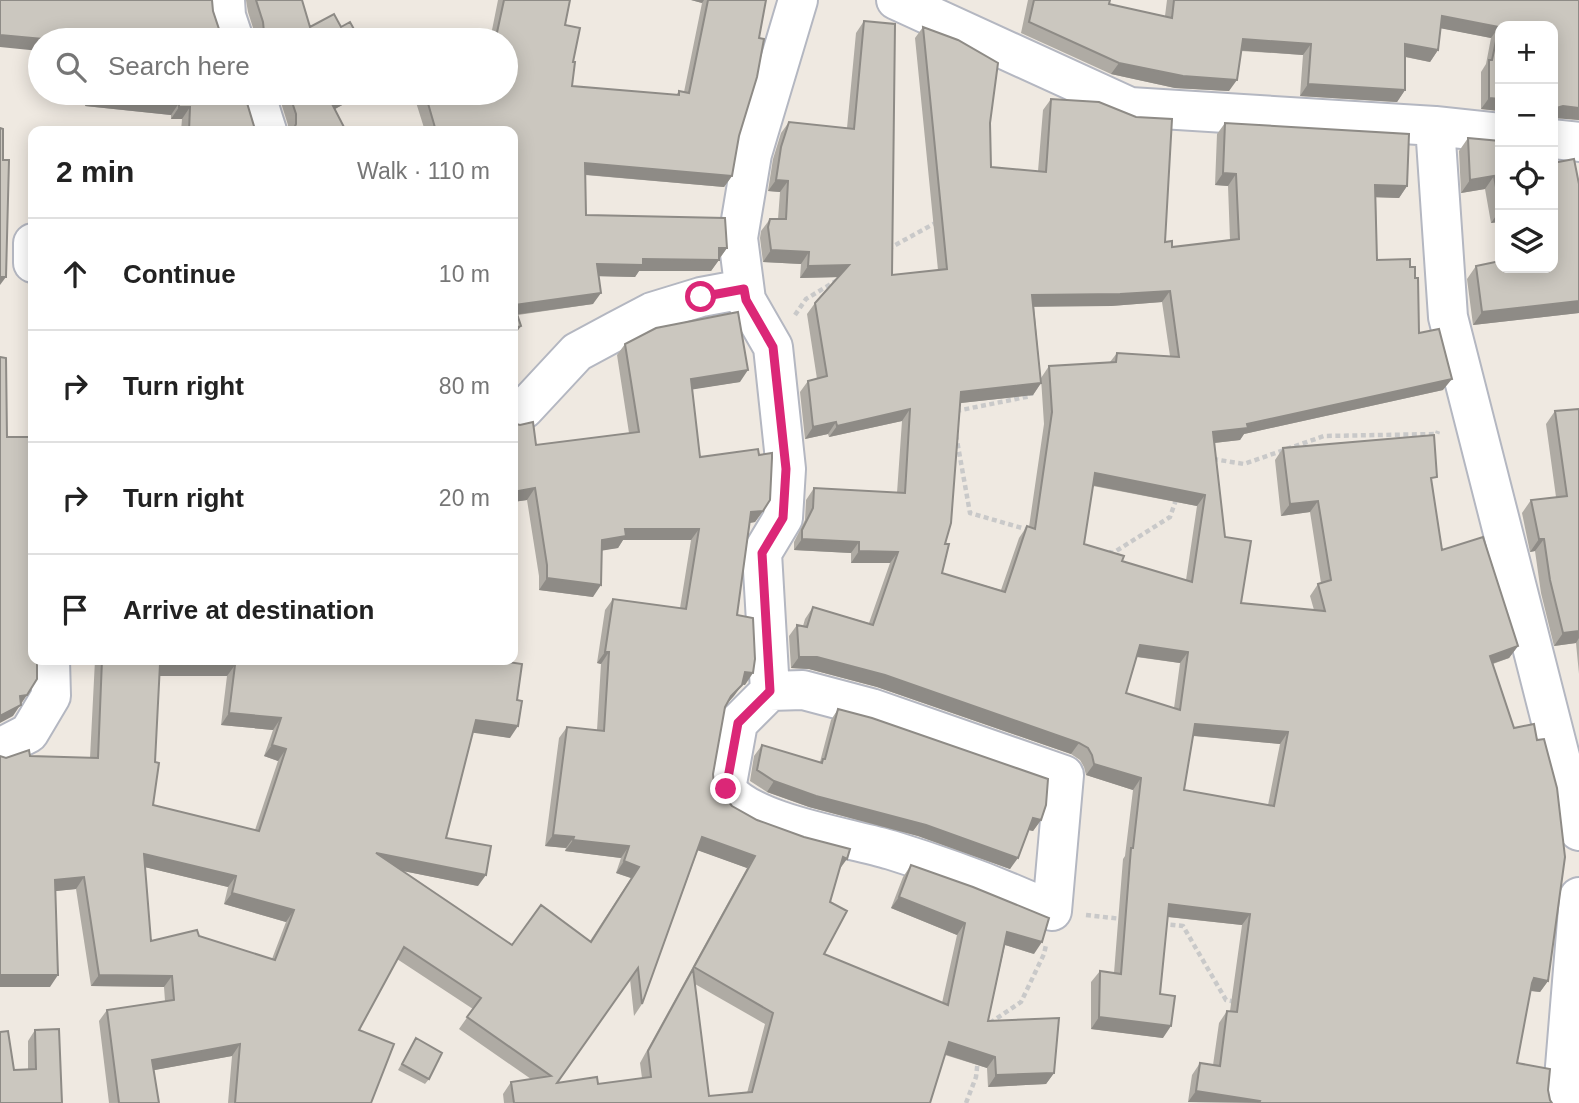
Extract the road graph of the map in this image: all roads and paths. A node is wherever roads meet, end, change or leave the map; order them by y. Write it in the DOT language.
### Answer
graph roads {
  1 [pos="225,0"];
  2 [pos="798,0"];
  3 [pos="897,0"];
  4 [pos="230,28"];
  5 [pos="259,105"];
  6 [pos="265,126"];
  7 [pos="1435,126"];
  8 [pos="1495,132"];
  9 [pos="1558,140"];
  10 [pos="1579,142"];
  11 [pos="945,218"];
  12 [pos="887,250"];
  13 [pos="841,278"];
  14 [pos="744,289"];
  15 [pos="773,347"];
  16 [pos="1031,384"];
  17 [pos="952,412"];
  18 [pos="518,413"];
  19 [pos="1442,422"];
  20 [pos="955,425"];
  21 [pos="1206,457"];
  22 [pos="1179,492"];
  23 [pos="1035,531"];
  24 [pos="1100,550"];
  25 [pos="50,665"];
  26 [pos="770,691"];
  27 [pos="0,748"];
  28 [pos="1579,831"];
  29 [pos="1579,897"];
  30 [pos="1052,911"];
  31 [pos="1131,920"];
  32 [pos="1157,923"];
  33 [pos="1239,1003"];
  34 [pos="982,1029"];
  35 [pos="979,1053"];
  36 [pos="966,1103"];
  37 [pos="1562,1103"];
  1 -- 4 [label="street"];
  2 -- 14 [label="street"];
  3 -- 7 [label="street"];
  5 -- 6 [label="street"];
  7 -- 8 [label="street"];
  7 -- 28 [label="street"];
  9 -- 10 [label="street"];
  11 -- 12 [label="path"];
  13 -- 15 [label="path"];
  14 -- 15 [label="street"];
  14 -- 18 [label="street"];
  15 -- 26 [label="street"];
  16 -- 17 [label="path"];
  19 -- 21 [label="path"];
  20 -- 23 [label="path"];
  22 -- 24 [label="path"];
  25 -- 27 [label="street"];
  26 -- 30 [label="street"];
  26 -- 30 [label="street"];
  29 -- 37 [label="street"];
  30 -- 31 [label="path"];
  30 -- 34 [label="path"];
  32 -- 33 [label="path"];
  35 -- 36 [label="path"];
}
